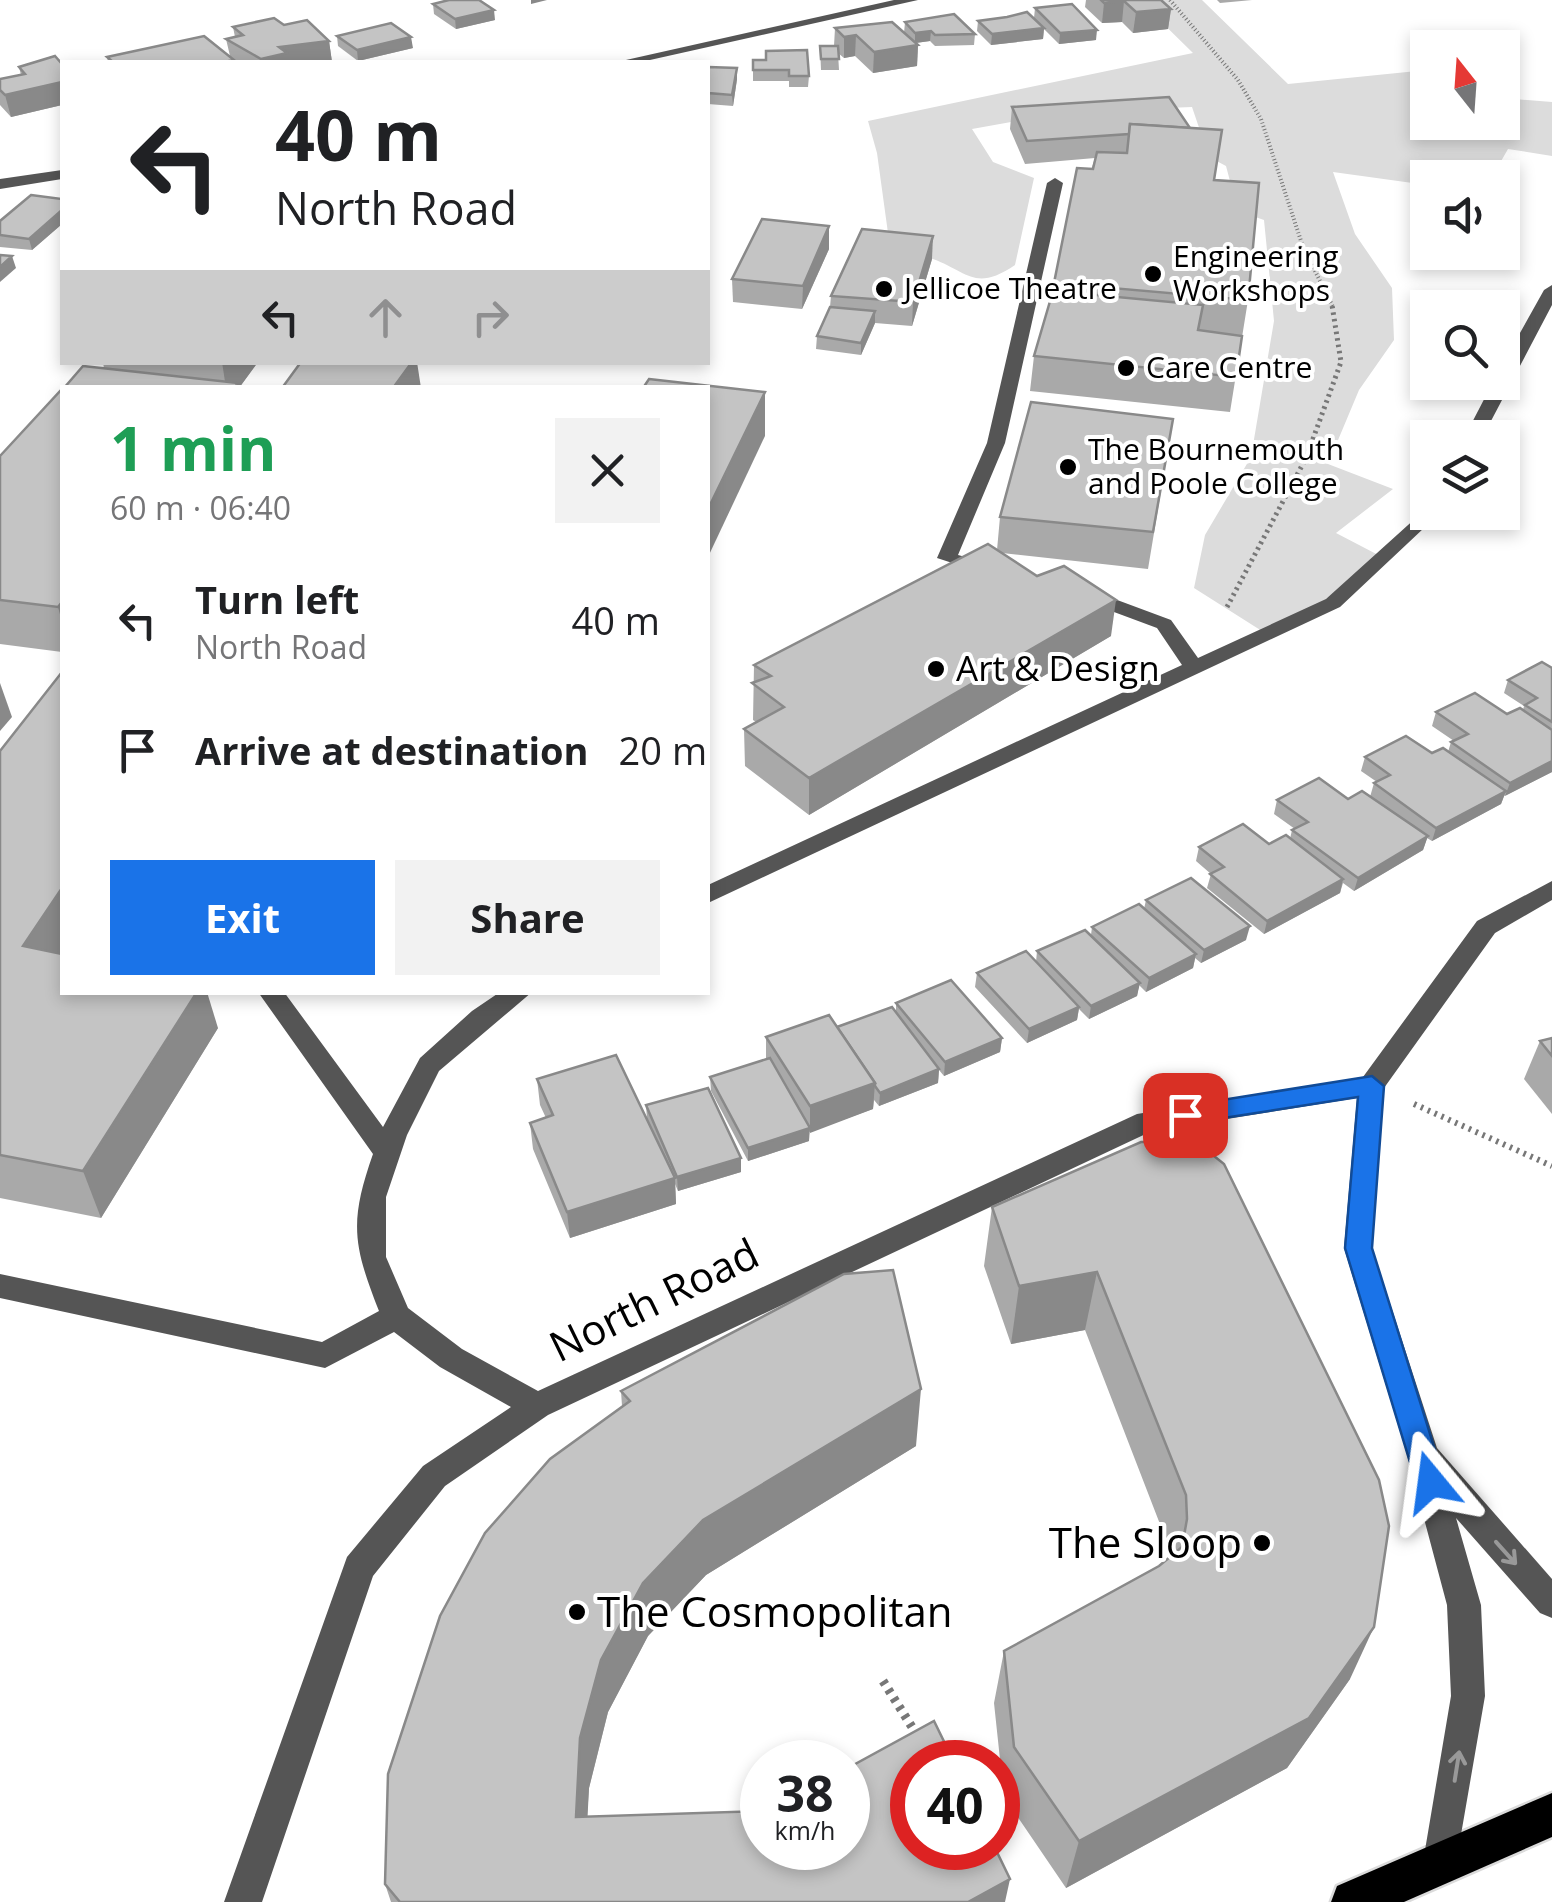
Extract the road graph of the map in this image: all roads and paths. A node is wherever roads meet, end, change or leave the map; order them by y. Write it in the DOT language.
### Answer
graph roads {
  1 [pos="912,0"];
  2 [pos="1170,0"];
  3 [pos="654,59"];
  4 [pos="60,175"];
  5 [pos="1055,183"];
  6 [pos="0,184"];
  7 [pos="1552,290"];
  8 [pos="1520,349"];
  9 [pos="1412,530"];
  10 [pos="1004,573"];
  11 [pos="1060,588"];
  12 [pos="1193,666"];
  13 [pos="1552,888"];
  14 [pos="710,894"];
  15 [pos="272,995"];
  16 [pos="516,995"];
  17 [pos="1372,1086"];
  18 [pos="387,1153"];
  19 [pos="1552,1166"];
  20 [pos="0,1286"];
  21 [pos="396,1316"];
  22 [pos="537,1406"];
  23 [pos="1422,1451"];
  24 [pos="1552,1602"];
  25 [pos="883,1681"];
  26 [pos="920,1740"];
  27 [pos="1552,1815"];
  28 [pos="1441,1862"];
  29 [pos="241,1901"];
  30 [pos="1353,1902"];
  1 -- 3 [label="street"];
  2 -- 12 [label="path"];
  4 -- 6 [label="street"];
  5 -- 10 [label="street"];
  7 -- 8 [label="street"];
  9 -- 12 [label="street"];
  11 -- 12 [label="street"];
  12 -- 14 [label="street"];
  13 -- 17 [label="street"];
  15 -- 18 [label="street"];
  16 -- 18 [label="street"];
  17 -- 19 [label="path"];
  17 -- 22 [label="street, North Road"];
  17 -- 23 [label="street"];
  18 -- 21 [label="street"];
  20 -- 21 [label="street"];
  21 -- 22 [label="street"];
  22 -- 29 [label="street, North Road"];
  23 -- 24 [label="street, one-way"];
  28 -- 23 [label="street, one-way"];
  25 -- 26 [label="path"];
  27 -- 28 [label="highway"];
  28 -- 30 [label="highway"];
}
